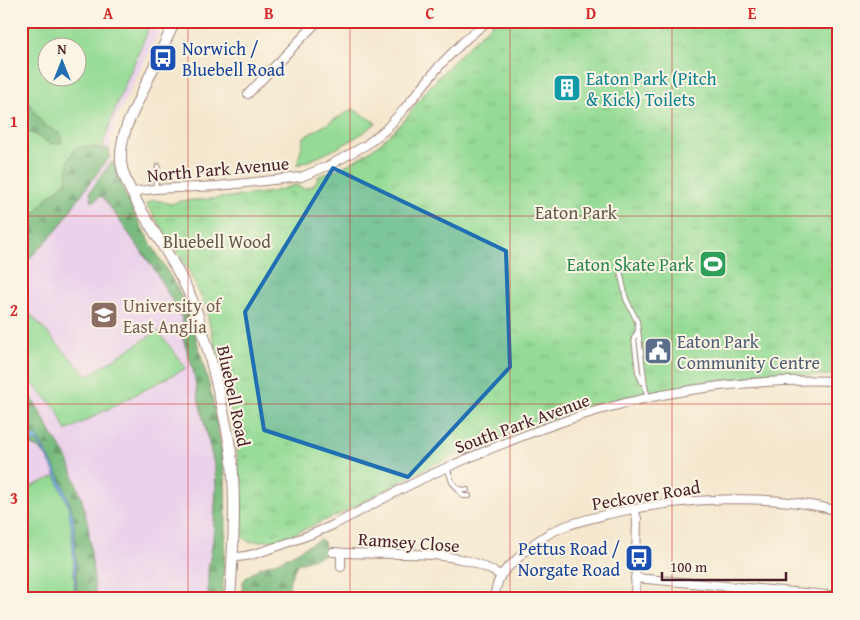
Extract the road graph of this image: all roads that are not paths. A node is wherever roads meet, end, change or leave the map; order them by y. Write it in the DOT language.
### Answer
graph roads {
  1 [pos="174,21"];
  2 [pos="318,21"];
  3 [pos="488,21"];
  4 [pos="248,94"];
  5 [pos="158,166"];
  6 [pos="155,189"];
  7 [pos="132,193"];
  8 [pos="619,266"];
  9 [pos="839,382"];
  10 [pos="648,398"];
  11 [pos="447,468"];
  12 [pos="458,489"];
  13 [pos="467,490"];
  14 [pos="468,496"];
  15 [pos="634,509"];
  16 [pos="839,511"];
  17 [pos="333,552"];
  18 [pos="341,553"];
  19 [pos="233,557"];
  20 [pos="341,567"];
  21 [pos="501,575"];
  22 [pos="635,578"];
  23 [pos="839,596"];
  24 [pos="230,599"];
  25 [pos="493,599"];
  26 [pos="634,599"];
  1 -- 7 [label="street, Bluebell Road"];
  2 -- 4 [label="street"];
  3 -- 6 [label="street, North Park Avenue"];
  5 -- 6 [label="lane"];
  6 -- 7 [label="street, North Park Avenue"];
  7 -- 19 [label="street, Bluebell Road"];
  8 -- 10 [label="lane"];
  9 -- 10 [label="street, South Park Avenue"];
  10 -- 11 [label="street, South Park Avenue"];
  11 -- 12 [label="lane"];
  11 -- 19 [label="street, South Park Avenue"];
  12 -- 13 [label="lane"];
  12 -- 14 [label="lane"];
  15 -- 16 [label="street, Peckover Road"];
  15 -- 21 [label="street, Peckover Road"];
  15 -- 22 [label="street"];
  17 -- 18 [label="street, Ramsey Close"];
  18 -- 20 [label="street, Ramsey Close"];
  18 -- 21 [label="street, Ramsey Close"];
  19 -- 24 [label="street, Bluebell Road"];
  21 -- 25 [label="street, Peckover Road"];
  22 -- 23 [label="street"];
  22 -- 26 [label="street"];
}
